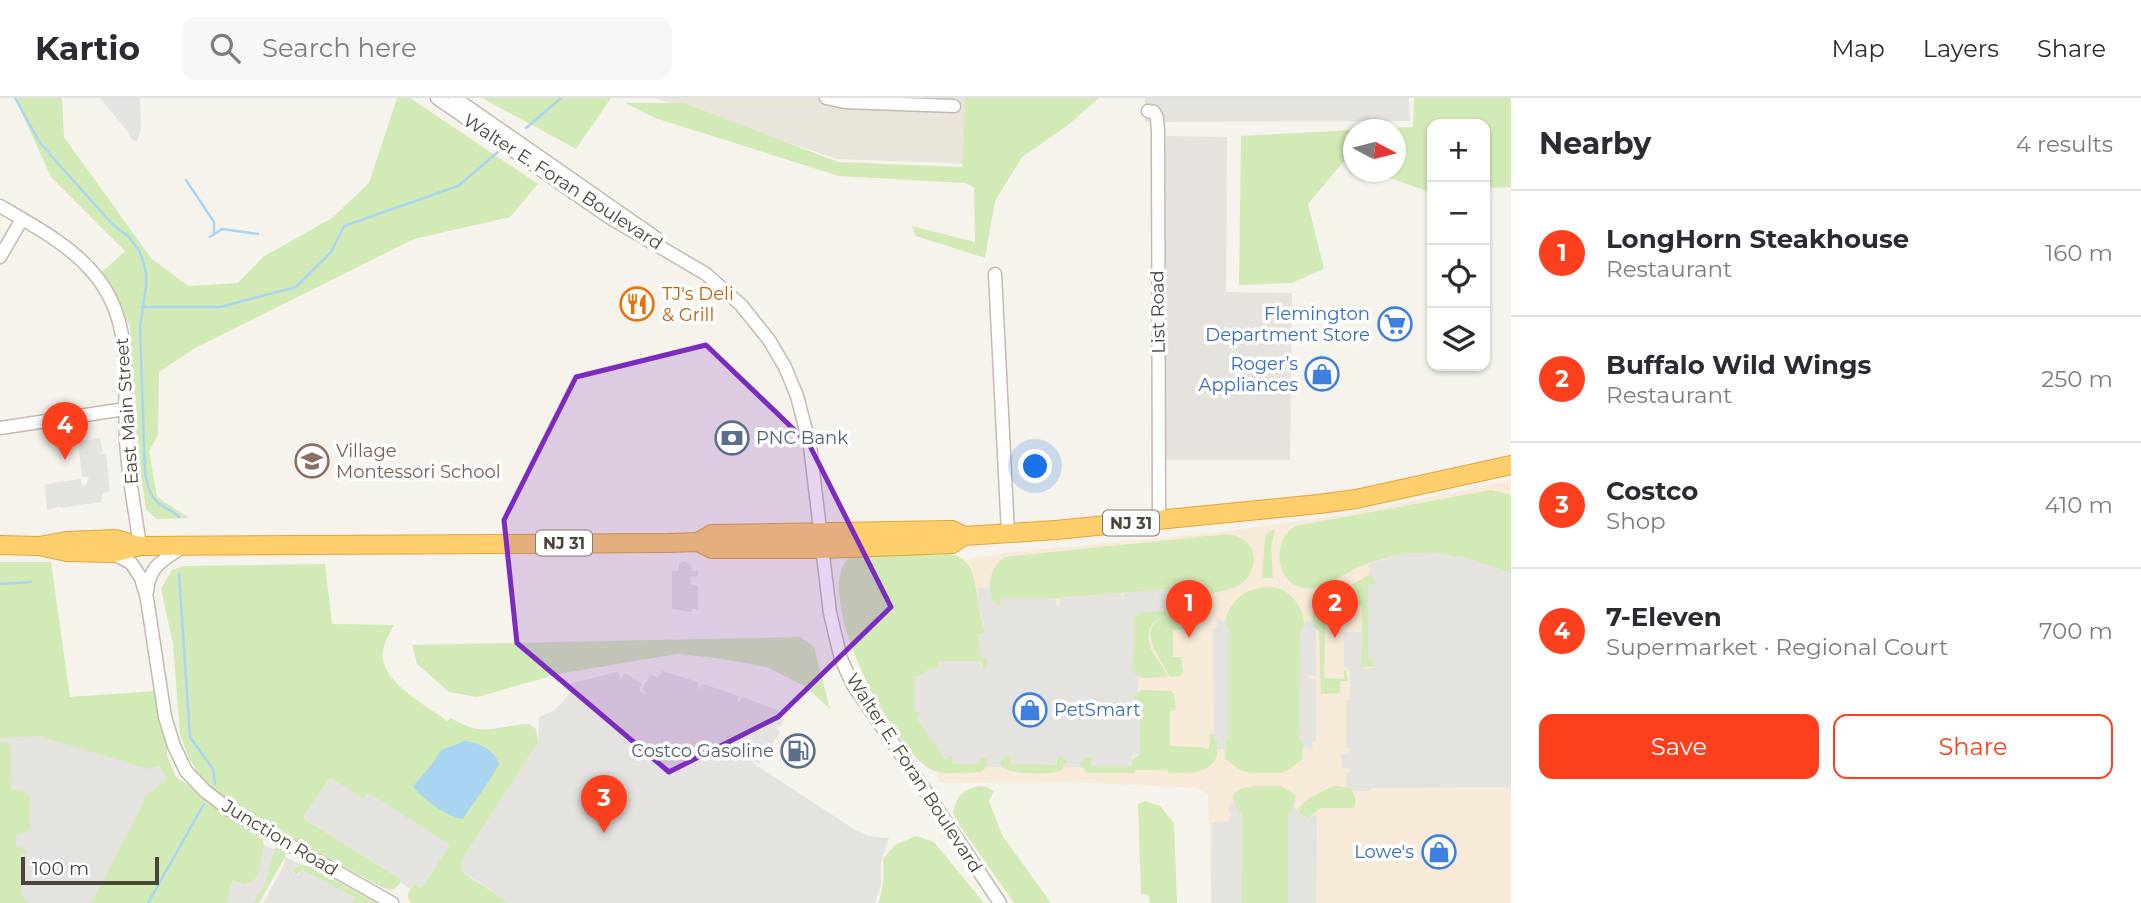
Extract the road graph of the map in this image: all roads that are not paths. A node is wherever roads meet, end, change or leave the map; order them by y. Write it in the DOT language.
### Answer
graph roads {
  1 [pos="437,98"];
  2 [pos="455,98"];
  3 [pos="826,98"];
  4 [pos="954,106"];
  5 [pos="1148,111"];
  6 [pos="0,206"];
  7 [pos="22,219"];
  8 [pos="0,257"];
  9 [pos="690,263"];
  10 [pos="995,274"];
  11 [pos="125,410"];
  12 [pos="0,428"];
  13 [pos="1511,465"];
  14 [pos="1159,520"];
  15 [pos="1008,534"];
  16 [pos="821,541"];
  17 [pos="0,545"];
  18 [pos="186,545"];
  19 [pos="39,546"];
  20 [pos="140,546"];
  21 [pos="112,553"];
  22 [pos="147,599"];
  23 [pos="392,903"];
  24 [pos="999,903"];
  1 -- 9 [label="street, Walter E. Foran Boulevard"];
  2 -- 9 [label="street, Walter E. Foran Boulevard"];
  3 -- 4 [label="street"];
  5 -- 14 [label="street, List Road"];
  6 -- 7 [label="street, East Main Street"];
  7 -- 8 [label="street"];
  7 -- 11 [label="street, East Main Street"];
  9 -- 16 [label="street, Walter E. Foran Boulevard"];
  10 -- 15 [label="street"];
  11 -- 12 [label="street"];
  11 -- 20 [label="street, East Main Street"];
  13 -- 14 [label="highway, NJ 31"];
  14 -- 15 [label="highway, NJ 31"];
  15 -- 16 [label="highway, NJ 31"];
  16 -- 18 [label="highway, NJ 31"];
  16 -- 24 [label="street, Walter E. Foran Boulevard"];
  17 -- 19 [label="highway, NJ 31"];
  18 -- 20 [label="highway, NJ 31"];
  18 -- 22 [label="street"];
  19 -- 20 [label="highway, NJ 31"];
  19 -- 21 [label="highway, NJ 31"];
  20 -- 21 [label="highway, NJ 31"];
  21 -- 22 [label="street"];
  22 -- 23 [label="street, Junction Road"];
}
